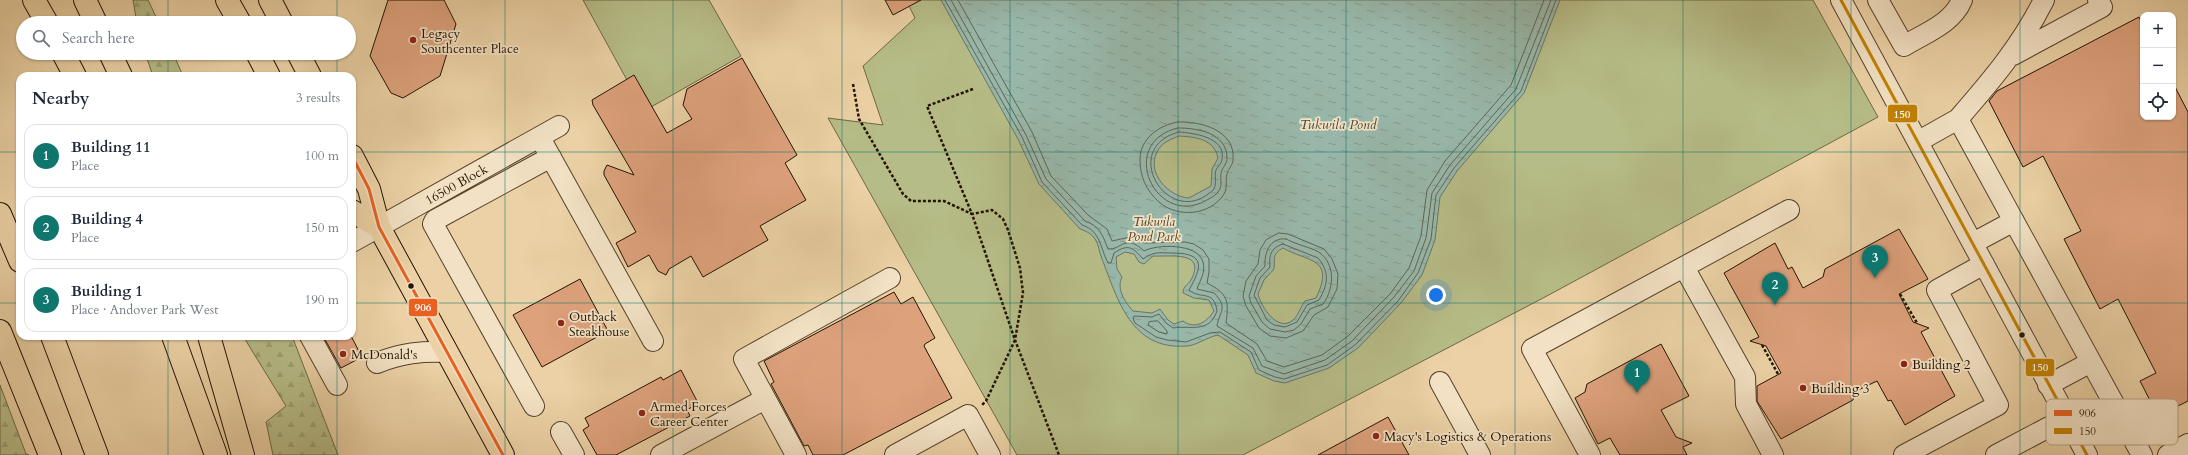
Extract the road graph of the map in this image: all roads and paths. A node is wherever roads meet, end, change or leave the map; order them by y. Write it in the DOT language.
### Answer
graph roads {
  1 [pos="34,0"];
  2 [pos="85,0"];
  3 [pos="100,0"];
  4 [pos="227,0"];
  5 [pos="270,0"];
  6 [pos="1840,0"];
  7 [pos="1878,0"];
  8 [pos="1962,0"];
  9 [pos="2044,0"];
  10 [pos="2098,0"];
  11 [pos="42,16"];
  12 [pos="93,16"];
  13 [pos="106,16"];
  14 [pos="236,16"];
  15 [pos="278,16"];
  16 [pos="2011,55"];
  17 [pos="67,60"];
  18 [pos="113,60"];
  19 [pos="121,60"];
  20 [pos="261,60"];
  21 [pos="302,60"];
  22 [pos="73,72"];
  23 [pos="119,72"];
  24 [pos="125,72"];
  25 [pos="267,72"];
  26 [pos="308,72"];
  27 [pos="853,84"];
  28 [pos="973,89"];
  29 [pos="1958,119"];
  30 [pos="559,126"];
  31 [pos="540,137"];
  32 [pos="1918,141"];
  33 [pos="551,157"];
  34 [pos="356,164"];
  35 [pos="1789,210"];
  36 [pos="356,213"];
  37 [pos="0,214"];
  38 [pos="972,214"];
  39 [pos="2014,221"];
  40 [pos="379,227"];
  41 [pos="356,240"];
  42 [pos="1973,243"];
  43 [pos="16,252"];
  44 [pos="1984,264"];
  45 [pos="1684,267"];
  46 [pos="890,278"];
  47 [pos="1900,294"];
  48 [pos="1916,323"];
  49 [pos="0,330"];
  50 [pos="53,340"];
  51 [pos="174,340"];
  52 [pos="210,340"];
  53 [pos="312,340"];
  54 [pos="1015,340"];
  55 [pos="653,341"];
  56 [pos="1762,345"];
  57 [pos="447,352"];
  58 [pos="2091,362"];
  59 [pos="377,363"];
  60 [pos="1778,374"];
  61 [pos="1440,382"];
  62 [pos="337,385"];
  63 [pos="2048,385"];
  64 [pos="765,399"];
  65 [pos="2056,399"];
  66 [pos="2111,399"];
  67 [pos="534,406"];
  68 [pos="968,415"];
  69 [pos="2046,429"];
  70 [pos="561,432"];
  71 [pos="2188,444"];
  72 [pos="2081,445"];
  73 [pos="2137,445"];
  74 [pos="50,455"];
  75 [pos="96,455"];
  76 [pos="216,455"];
  77 [pos="243,455"];
  78 [pos="504,455"];
  79 [pos="574,455"];
  80 [pos="661,455"];
  81 [pos="796,455"];
  82 [pos="895,455"];
  83 [pos="990,455"];
  84 [pos="1059,455"];
  85 [pos="1480,455"];
  86 [pos="1590,455"];
  87 [pos="1773,455"];
  88 [pos="1904,455"];
  89 [pos="1996,455"];
  90 [pos="2087,455"];
  91 [pos="2142,455"];
  92 [pos="2168,455"];
  1 -- 11 [label="main road"];
  2 -- 12 [label="main road"];
  3 -- 13 [label="main road"];
  4 -- 14 [label="main road"];
  5 -- 15 [label="main road"];
  6 -- 32 [label="street"];
  7 -- 8 [label="street"];
  9 -- 16 [label="street"];
  10 -- 16 [label="street"];
  16 -- 29 [label="street"];
  17 -- 22 [label="main road"];
  18 -- 23 [label="main road"];
  19 -- 24 [label="main road"];
  20 -- 25 [label="main road"];
  21 -- 26 [label="main road"];
  27 -- 38 [label="path"];
  28 -- 38 [label="path"];
  29 -- 32 [label="street"];
  29 -- 39 [label="street"];
  30 -- 31 [label="street, 16500 Block"];
  31 -- 33 [label="street"];
  31 -- 40 [label="street, 16500 Block"];
  32 -- 42 [label="street"];
  33 -- 55 [label="street"];
  33 -- 67 [label="street"];
  34 -- 40 [label="main road"];
  35 -- 45 [label="street"];
  36 -- 40 [label="main road"];
  37 -- 43 [label="main road"];
  38 -- 54 [label="path"];
  38 -- 54 [label="path"];
  39 -- 42 [label="street"];
  39 -- 58 [label="street"];
  40 -- 41 [label="street, 16500 Block"];
  40 -- 57 [label="main road"];
  42 -- 44 [label="street"];
  44 -- 63 [label="street"];
  44 -- 88 [label="street"];
  45 -- 86 [label="street"];
  45 -- 87 [label="street"];
  46 -- 64 [label="street"];
  47 -- 48 [label="path"];
  49 -- 74 [label="main road"];
  50 -- 75 [label="main road"];
  51 -- 76 [label="main road"];
  52 -- 77 [label="main road"];
  53 -- 62 [label="street"];
  54 -- 68 [label="path"];
  54 -- 84 [label="path"];
  56 -- 60 [label="path"];
  57 -- 59 [label="street"];
  57 -- 78 [label="main road"];
  58 -- 63 [label="street"];
  58 -- 66 [label="street"];
  61 -- 85 [label="street"];
  63 -- 65 [label="street"];
  64 -- 80 [label="street"];
  64 -- 81 [label="street"];
  68 -- 82 [label="street"];
  68 -- 83 [label="street"];
  69 -- 89 [label="street"];
  70 -- 79 [label="street"];
  71 -- 92 [label="street"];
  72 -- 90 [label="street"];
  73 -- 91 [label="street"];
}
